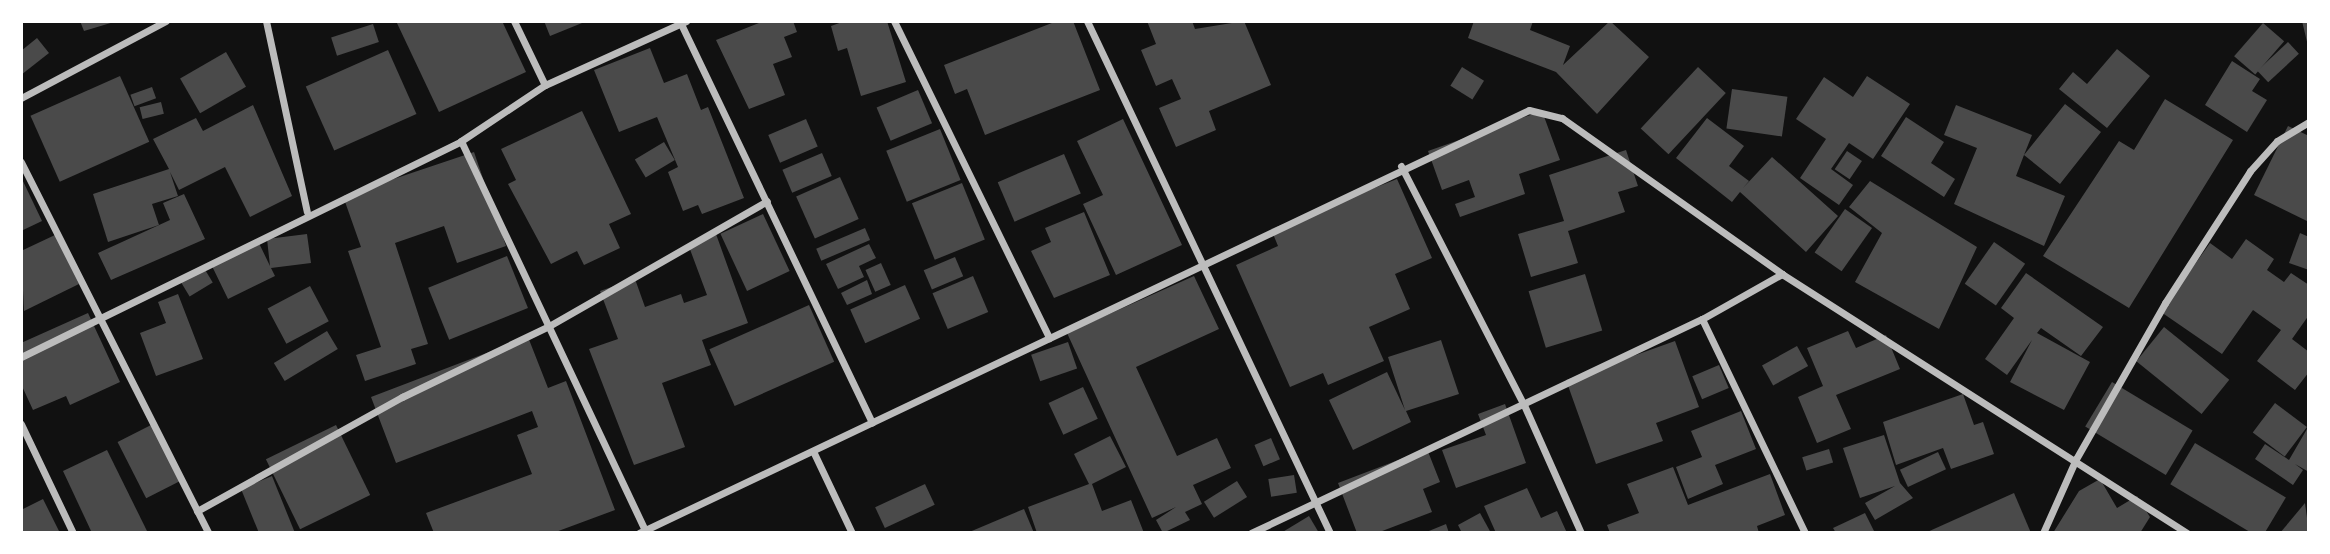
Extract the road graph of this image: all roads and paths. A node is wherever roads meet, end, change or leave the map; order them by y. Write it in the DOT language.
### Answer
graph roads {
  1 [pos="166,21"];
  2 [pos="265,21"];
  3 [pos="514,21"];
  4 [pos="894,21"];
  5 [pos="1087,21"];
  6 [pos="683,22"];
  7 [pos="545,85"];
  8 [pos="21,98"];
  9 [pos="2309,122"];
  10 [pos="461,141"];
  11 [pos="21,163"];
  12 [pos="1401,166"];
  13 [pos="767,201"];
  14 [pos="307,212"];
  15 [pos="1203,269"];
  16 [pos="1782,274"];
  17 [pos="103,316"];
  18 [pos="1702,319"];
  19 [pos="549,326"];
  20 [pos="1049,338"];
  21 [pos="21,357"];
  22 [pos="1524,405"];
  23 [pos="872,423"];
  24 [pos="21,424"];
  25 [pos="813,451"];
  26 [pos="2076,459"];
  27 [pos="1316,501"];
  28 [pos="197,510"];
  29 [pos="642,532"];
  30 [pos="73,533"];
  31 [pos="208,533"];
  32 [pos="852,533"];
  33 [pos="1251,533"];
  34 [pos="1330,533"];
  35 [pos="1581,533"];
  36 [pos="1805,533"];
  37 [pos="2043,533"];
  38 [pos="2187,533"];
  1 -- 8 [label="street"];
  2 -- 14 [label="street"];
  3 -- 7 [label="street"];
  4 -- 20 [label="street"];
  5 -- 15 [label="street"];
  6 -- 7 [label="street"];
  6 -- 13 [label="street"];
  7 -- 10 [label="street"];
  9 -- 26 [label="street"];
  10 -- 14 [label="street"];
  10 -- 19 [label="street"];
  11 -- 17 [label="street"];
  12 -- 15 [label="street"];
  12 -- 16 [label="street"];
  12 -- 22 [label="street"];
  13 -- 19 [label="street"];
  13 -- 23 [label="street"];
  14 -- 17 [label="street"];
  15 -- 20 [label="street"];
  15 -- 27 [label="street"];
  16 -- 18 [label="street"];
  16 -- 26 [label="street"];
  17 -- 21 [label="street"];
  17 -- 28 [label="street"];
  18 -- 22 [label="street"];
  18 -- 36 [label="street"];
  19 -- 28 [label="street"];
  19 -- 29 [label="street"];
  20 -- 23 [label="street"];
  22 -- 27 [label="street"];
  22 -- 35 [label="street"];
  23 -- 25 [label="street"];
  24 -- 30 [label="street"];
  25 -- 29 [label="street"];
  25 -- 32 [label="street"];
  26 -- 37 [label="street"];
  26 -- 38 [label="street"];
  27 -- 33 [label="street"];
  27 -- 34 [label="street"];
  28 -- 31 [label="street"];
}
